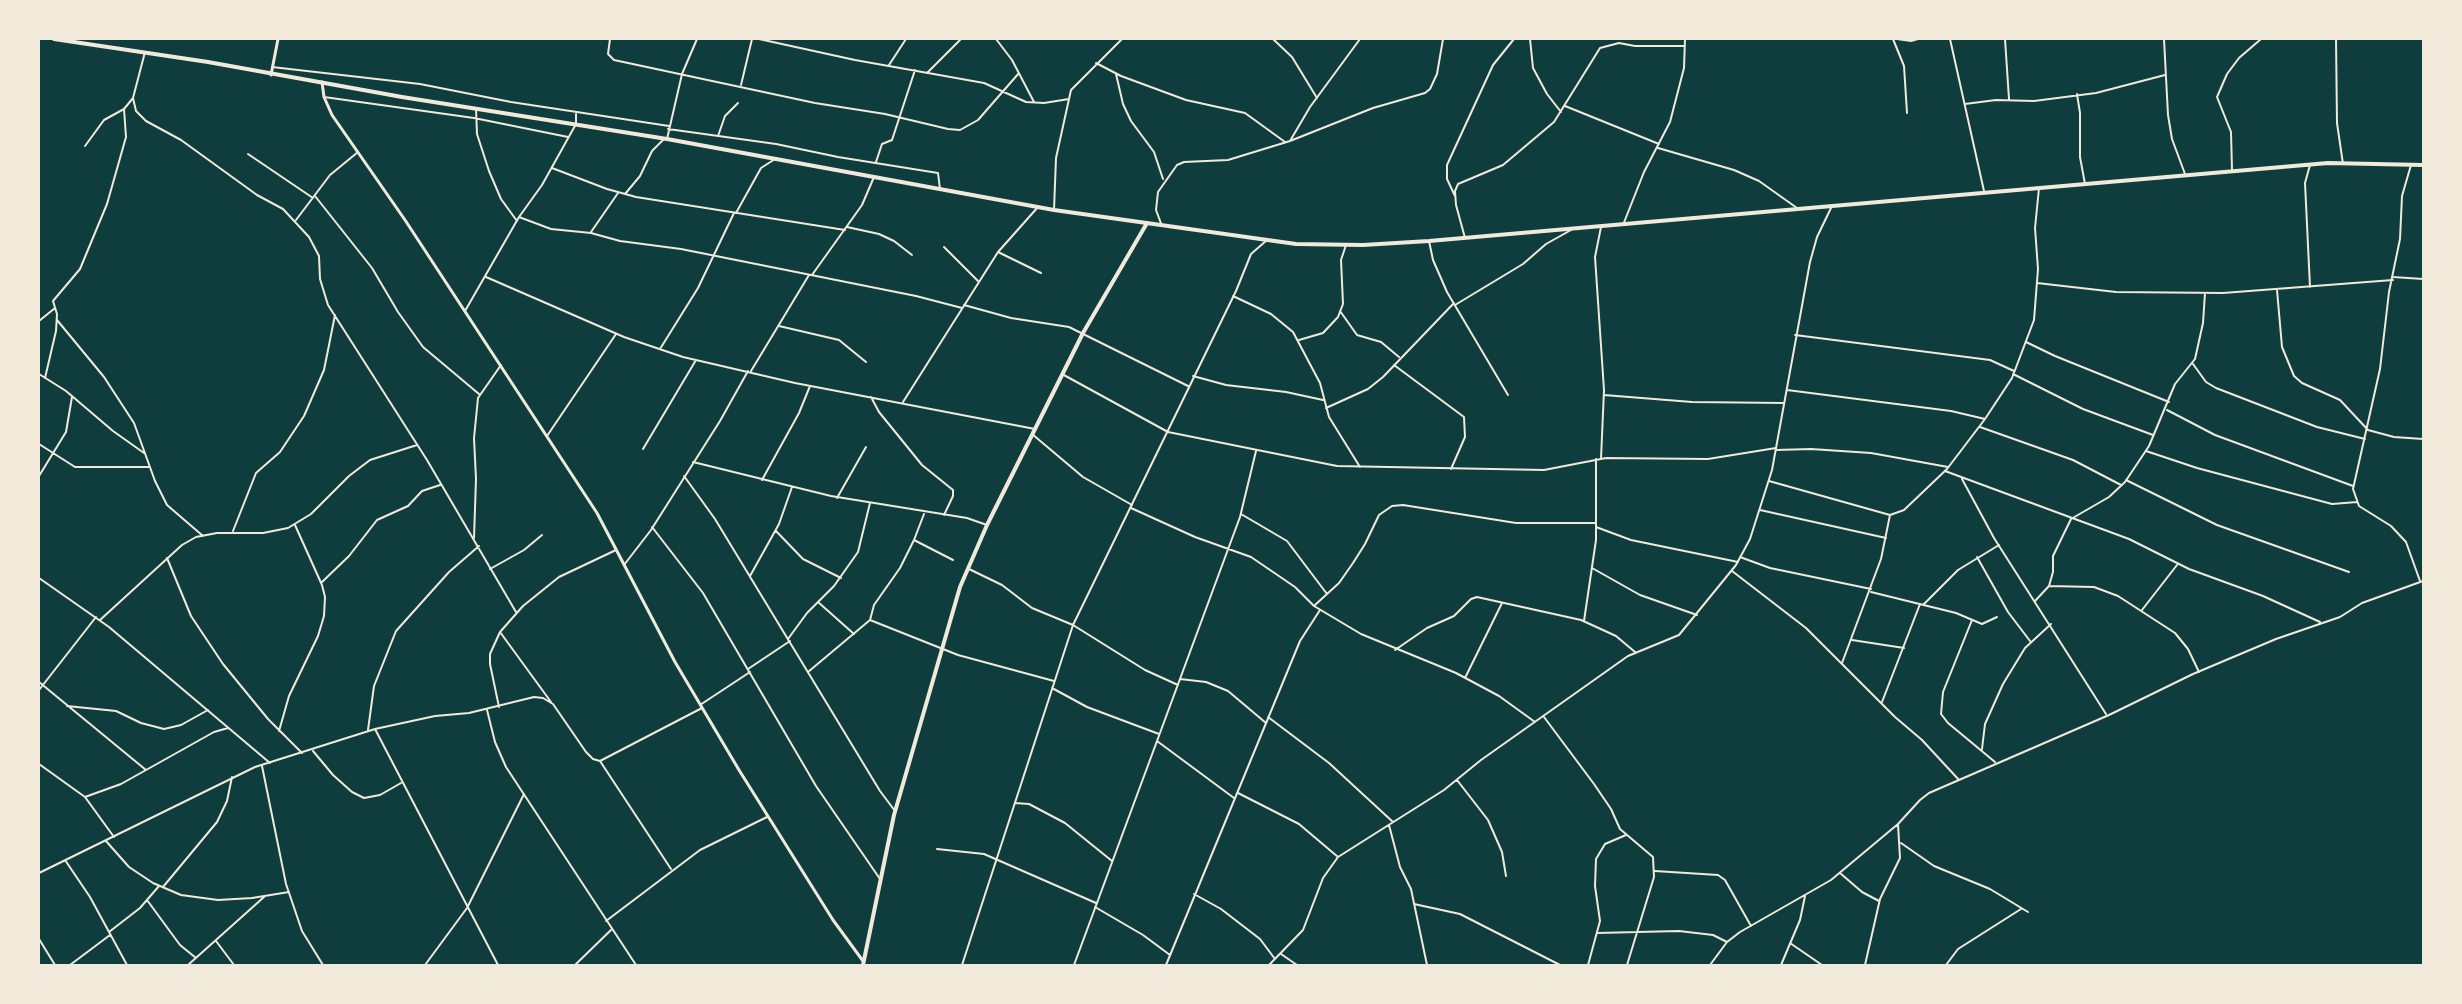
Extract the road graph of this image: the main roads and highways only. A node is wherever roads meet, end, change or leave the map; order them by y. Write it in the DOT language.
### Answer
graph roads {
  1 [pos="54,39"];
  2 [pos="2423,165"];
  3 [pos="1147,223"];
  4 [pos="863,963"];
  1 -- 3 [label="main road"];
  2 -- 3 [label="main road"];
  3 -- 4 [label="main road"];
}
